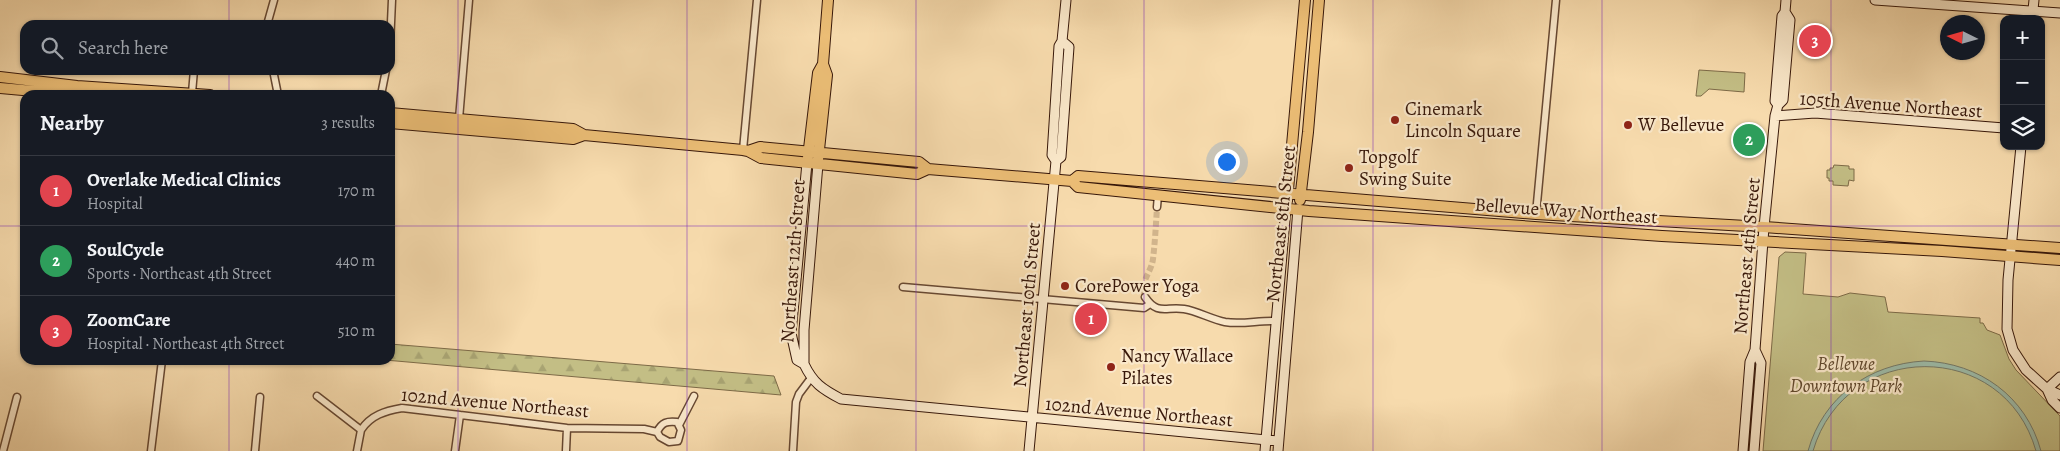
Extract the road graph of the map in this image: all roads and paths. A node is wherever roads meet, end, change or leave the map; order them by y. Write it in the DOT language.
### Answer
graph roads {
  1 [pos="274,0"];
  2 [pos="392,0"];
  3 [pos="470,0"];
  4 [pos="758,0"];
  5 [pos="828,0"];
  6 [pos="1066,0"];
  7 [pos="1305,0"];
  8 [pos="1319,0"];
  9 [pos="1556,0"];
  10 [pos="1786,0"];
  11 [pos="1875,0"];
  12 [pos="2034,0"];
  13 [pos="2060,13"];
  14 [pos="2032,15"];
  15 [pos="268,20"];
  16 [pos="391,20"];
  17 [pos="1062,41"];
  18 [pos="193,75"];
  19 [pos="274,75"];
  20 [pos="385,75"];
  21 [pos="0,77"];
  22 [pos="0,88"];
  23 [pos="20,90"];
  24 [pos="55,90"];
  25 [pos="78,90"];
  26 [pos="190,90"];
  27 [pos="277,90"];
  28 [pos="382,90"];
  29 [pos="395,113"];
  30 [pos="1775,116"];
  31 [pos="459,119"];
  32 [pos="395,123"];
  33 [pos="2000,128"];
  34 [pos="584,135"];
  35 [pos="745,150"];
  36 [pos="2021,150"];
  37 [pos="813,158"];
  38 [pos="1056,162"];
  39 [pos="1054,179"];
  40 [pos="1072,181"];
  41 [pos="1288,194"];
  42 [pos="1158,195"];
  43 [pos="1300,195"];
  44 [pos="1157,207"];
  45 [pos="1286,208"];
  46 [pos="1298,209"];
  47 [pos="1469,209"];
  48 [pos="1536,214"];
  49 [pos="1426,219"];
  50 [pos="1764,227"];
  51 [pos="1763,242"];
  52 [pos="2012,244"];
  53 [pos="2060,248"];
  54 [pos="798,256"];
  55 [pos="2010,257"];
  56 [pos="2060,260"];
  57 [pos="903,287"];
  58 [pos="1145,297"];
  59 [pos="1044,300"];
  60 [pos="806,303"];
  61 [pos="1150,304"];
  62 [pos="1276,321"];
  63 [pos="1755,350"];
  64 [pos="804,364"];
  65 [pos="161,365"];
  66 [pos="2060,377"];
  67 [pos="811,378"];
  68 [pos="2047,389"];
  69 [pos="2060,395"];
  70 [pos="317,396"];
  71 [pos="694,396"];
  72 [pos="17,397"];
  73 [pos="260,397"];
  74 [pos="2060,408"];
  75 [pos="460,415"];
  76 [pos="1033,418"];
  77 [pos="679,424"];
  78 [pos="567,428"];
  79 [pos="360,430"];
  80 [pos="657,432"];
  81 [pos="1266,440"];
  82 [pos="1278,441"];
  83 [pos="3,451"];
  84 [pos="151,451"];
  85 [pos="254,451"];
  86 [pos="358,451"];
  87 [pos="455,451"];
  88 [pos="566,451"];
  89 [pos="793,451"];
  90 [pos="1029,451"];
  91 [pos="1266,451"];
  92 [pos="1278,451"];
  93 [pos="1743,451"];
  94 [pos="1754,451"];
  1 -- 15 [label="street"];
  2 -- 16 [label="street"];
  3 -- 31 [label="street"];
  4 -- 35 [label="street"];
  5 -- 37 [label="main road, Northeast 12th Street"];
  6 -- 17 [label="street, Northeast 10th Street"];
  7 -- 41 [label="main road, Northeast 8th Street"];
  8 -- 43 [label="main road, Northeast 8th Street"];
  9 -- 48 [label="street"];
  10 -- 30 [label="street, Northeast 4th Street"];
  11 -- 14 [label="street"];
  12 -- 14 [label="street"];
  13 -- 14 [label="street"];
  17 -- 38 [label="street, Northeast 10th Street"];
  17 -- 38 [label="street, Northeast 10th Street"];
  18 -- 26 [label="street"];
  19 -- 27 [label="street"];
  20 -- 28 [label="street"];
  21 -- 25 [label="main road"];
  22 -- 23 [label="main road"];
  24 -- 25 [label="main road"];
  29 -- 31 [label="main road, Bellevue Way Northeast"];
  30 -- 33 [label="street, 105th Avenue Northeast"];
  30 -- 50 [label="street, Northeast 4th Street"];
  31 -- 34 [label="main road, Bellevue Way Northeast"];
  32 -- 34 [label="main road, Bellevue Way Northeast"];
  34 -- 35 [label="main road, Bellevue Way Northeast"];
  35 -- 37 [label="main road, Bellevue Way Northeast"];
  36 -- 52 [label="street"];
  37 -- 39 [label="main road, Bellevue Way Northeast"];
  37 -- 54 [label="street, Northeast 12th Street"];
  37 -- 60 [label="street, Northeast 12th Street"];
  38 -- 39 [label="street, Northeast 10th Street"];
  39 -- 40 [label="main road, Bellevue Way Northeast"];
  39 -- 59 [label="street, Northeast 10th Street"];
  40 -- 41 [label="main road, Bellevue Way Northeast"];
  40 -- 42 [label="main road, Bellevue Way Northeast"];
  41 -- 43 [label="main road, Bellevue Way Northeast"];
  41 -- 45 [label="main road, Northeast 8th Street"];
  42 -- 44 [label="street"];
  42 -- 45 [label="main road, Bellevue Way Northeast"];
  43 -- 46 [label="main road, Northeast 8th Street"];
  43 -- 47 [label="main road, Bellevue Way Northeast"];
  45 -- 46 [label="main road, Bellevue Way Northeast"];
  45 -- 62 [label="street, Northeast 8th Street"];
  46 -- 49 [label="main road, Bellevue Way Northeast"];
  46 -- 82 [label="street, Northeast 8th Street"];
  47 -- 48 [label="main road, Bellevue Way Northeast"];
  47 -- 49 [label="main road"];
  48 -- 50 [label="main road, Bellevue Way Northeast"];
  49 -- 51 [label="main road, Bellevue Way Northeast"];
  50 -- 51 [label="street, Northeast 4th Street"];
  50 -- 52 [label="main road, Bellevue Way Northeast"];
  51 -- 55 [label="main road, Bellevue Way Northeast"];
  51 -- 63 [label="street, Northeast 4th Street"];
  52 -- 53 [label="main road, Bellevue Way Northeast"];
  52 -- 55 [label="street"];
  54 -- 60 [label="street"];
  54 -- 64 [label="street, Northeast 12th Street"];
  55 -- 56 [label="main road, Bellevue Way Northeast"];
  55 -- 68 [label="street"];
  57 -- 59 [label="street"];
  58 -- 61 [label="street"];
  59 -- 61 [label="street"];
  59 -- 76 [label="street, Northeast 10th Street"];
  60 -- 64 [label="street, Northeast 12th Street"];
  61 -- 62 [label="street"];
  62 -- 81 [label="street, Northeast 8th Street"];
  63 -- 93 [label="street, Northeast 4th Street"];
  63 -- 94 [label="street, Northeast 4th Street"];
  64 -- 67 [label="street, 102nd Avenue Northeast"];
  65 -- 84 [label="street"];
  66 -- 68 [label="street"];
  67 -- 76 [label="street, 102nd Avenue Northeast"];
  67 -- 89 [label="street"];
  68 -- 69 [label="street"];
  68 -- 74 [label="street"];
  70 -- 79 [label="street"];
  71 -- 77 [label="street, 102nd Avenue Northeast"];
  72 -- 83 [label="street"];
  73 -- 85 [label="street"];
  75 -- 78 [label="street, 102nd Avenue Northeast"];
  75 -- 79 [label="street, 102nd Avenue Northeast"];
  75 -- 87 [label="street"];
  76 -- 81 [label="street, 102nd Avenue Northeast"];
  76 -- 90 [label="street, Northeast 10th Street"];
  77 -- 80 [label="street"];
  77 -- 80 [label="street, 102nd Avenue Northeast"];
  78 -- 80 [label="street, 102nd Avenue Northeast"];
  78 -- 88 [label="street"];
  79 -- 86 [label="street"];
  81 -- 82 [label="street, 102nd Avenue Northeast"];
  81 -- 91 [label="street, Northeast 8th Street"];
  82 -- 92 [label="street, Northeast 8th Street"];
}
